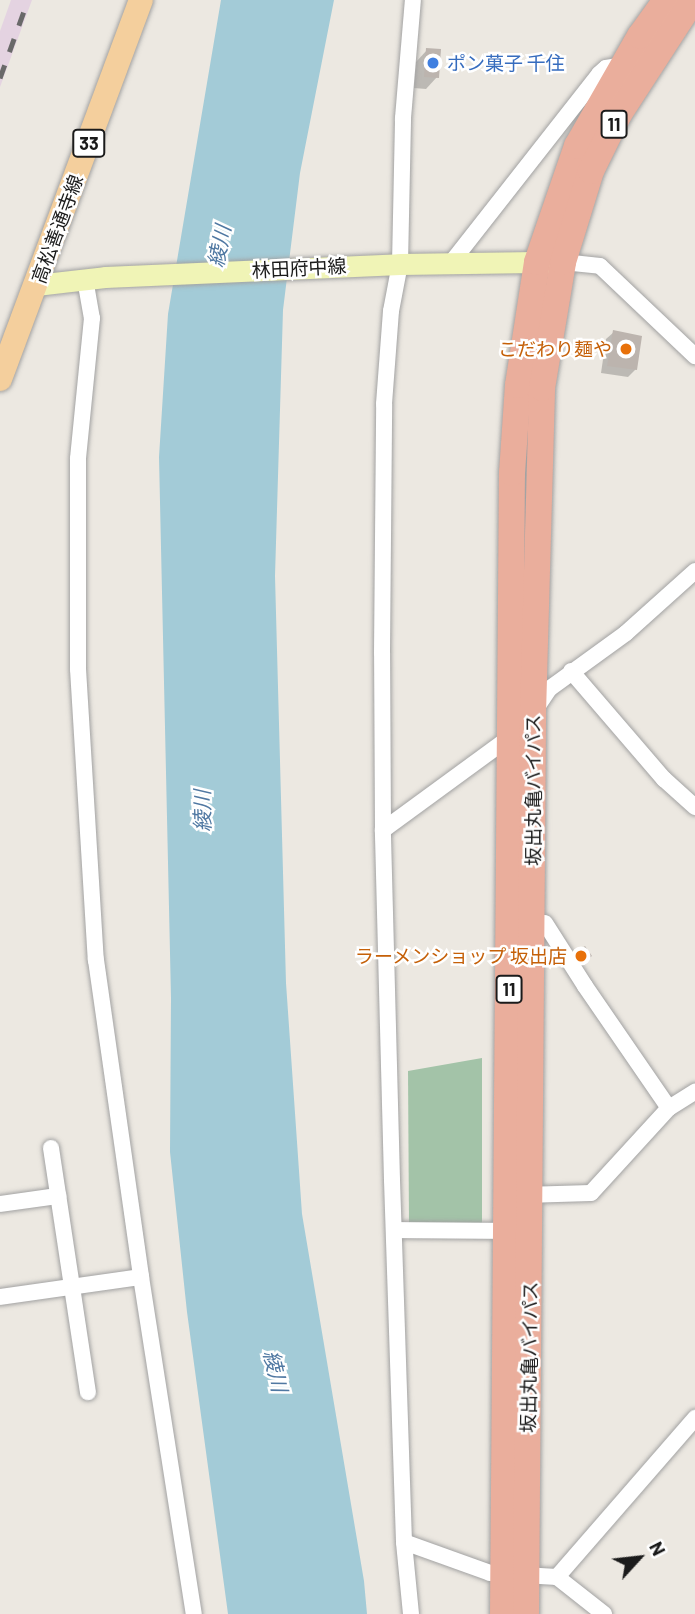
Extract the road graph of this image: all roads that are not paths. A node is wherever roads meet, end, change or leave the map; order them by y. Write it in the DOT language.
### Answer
graph roads {
  1 [pos="141,0"];
  2 [pos="413,0"];
  3 [pos="666,0"];
  4 [pos="693,0"];
  5 [pos="623,65"];
  6 [pos="550,262"];
  7 [pos="451,263"];
  8 [pos="393,264"];
  9 [pos="95,278"];
  10 [pos="36,285"];
  11 [pos="695,356"];
  12 [pos="0,379"];
  13 [pos="695,571"];
  14 [pos="571,671"];
  15 [pos="533,713"];
  16 [pos="512,736"];
  17 [pos="695,807"];
  18 [pos="383,830"];
  19 [pos="545,923"];
  20 [pos="695,1092"];
  21 [pos="669,1108"];
  22 [pos="51,1148"];
  23 [pos="58,1195"];
  24 [pos="519,1195"];
  25 [pos="0,1204"];
  26 [pos="394,1230"];
  27 [pos="508,1231"];
  28 [pos="141,1277"];
  29 [pos="72,1288"];
  30 [pos="0,1297"];
  31 [pos="88,1392"];
  32 [pos="695,1418"];
  33 [pos="404,1542"];
  34 [pos="514,1575"];
  35 [pos="557,1577"];
  36 [pos="194,1614"];
  37 [pos="411,1614"];
  38 [pos="503,1614"];
  39 [pos="526,1614"];
  40 [pos="604,1614"];
  1 -- 10 [label="main road, 高松善通寺線 / 33"];
  2 -- 8 [label="street"];
  3 -- 5 [label="highway, 坂出丸亀バイパス / 11"];
  4 -- 6 [label="highway, 坂出丸亀バイパス / 11"];
  5 -- 6 [label="highway, 坂出丸亀バイパス / 11"];
  5 -- 7 [label="street"];
  6 -- 7 [label="main road, 林田府中線"];
  6 -- 11 [label="street"];
  6 -- 15 [label="highway, 坂出丸亀バイパス / 11"];
  6 -- 16 [label="highway, 坂出丸亀バイパス / 11"];
  7 -- 8 [label="main road, 林田府中線"];
  8 -- 9 [label="main road, 林田府中線"];
  8 -- 18 [label="street"];
  9 -- 10 [label="main road, 林田府中線"];
  9 -- 28 [label="street"];
  10 -- 12 [label="main road, 高松善通寺線 / 33"];
  13 -- 14 [label="street"];
  14 -- 15 [label="street"];
  14 -- 17 [label="street"];
  15 -- 16 [label="street"];
  15 -- 24 [label="highway, 坂出丸亀バイパス / 11"];
  16 -- 18 [label="street"];
  16 -- 24 [label="highway, 坂出丸亀バイパス / 11"];
  18 -- 26 [label="street"];
  19 -- 21 [label="street"];
  20 -- 21 [label="street"];
  21 -- 24 [label="street"];
  22 -- 23 [label="street"];
  23 -- 25 [label="street"];
  23 -- 29 [label="street"];
  24 -- 27 [label="highway, 坂出丸亀バイパス / 11"];
  24 -- 34 [label="highway, 坂出丸亀バイパス / 11"];
  26 -- 27 [label="street"];
  26 -- 33 [label="street"];
  27 -- 34 [label="highway, 坂出丸亀バイパス / 11"];
  28 -- 29 [label="street"];
  28 -- 36 [label="street"];
  29 -- 30 [label="street"];
  29 -- 31 [label="street"];
  32 -- 35 [label="street"];
  33 -- 34 [label="street"];
  33 -- 37 [label="street"];
  34 -- 35 [label="street"];
  34 -- 38 [label="highway, 坂出丸亀バイパス / 11"];
  34 -- 39 [label="highway, 坂出丸亀バイパス / 11"];
  35 -- 40 [label="street"];
}
